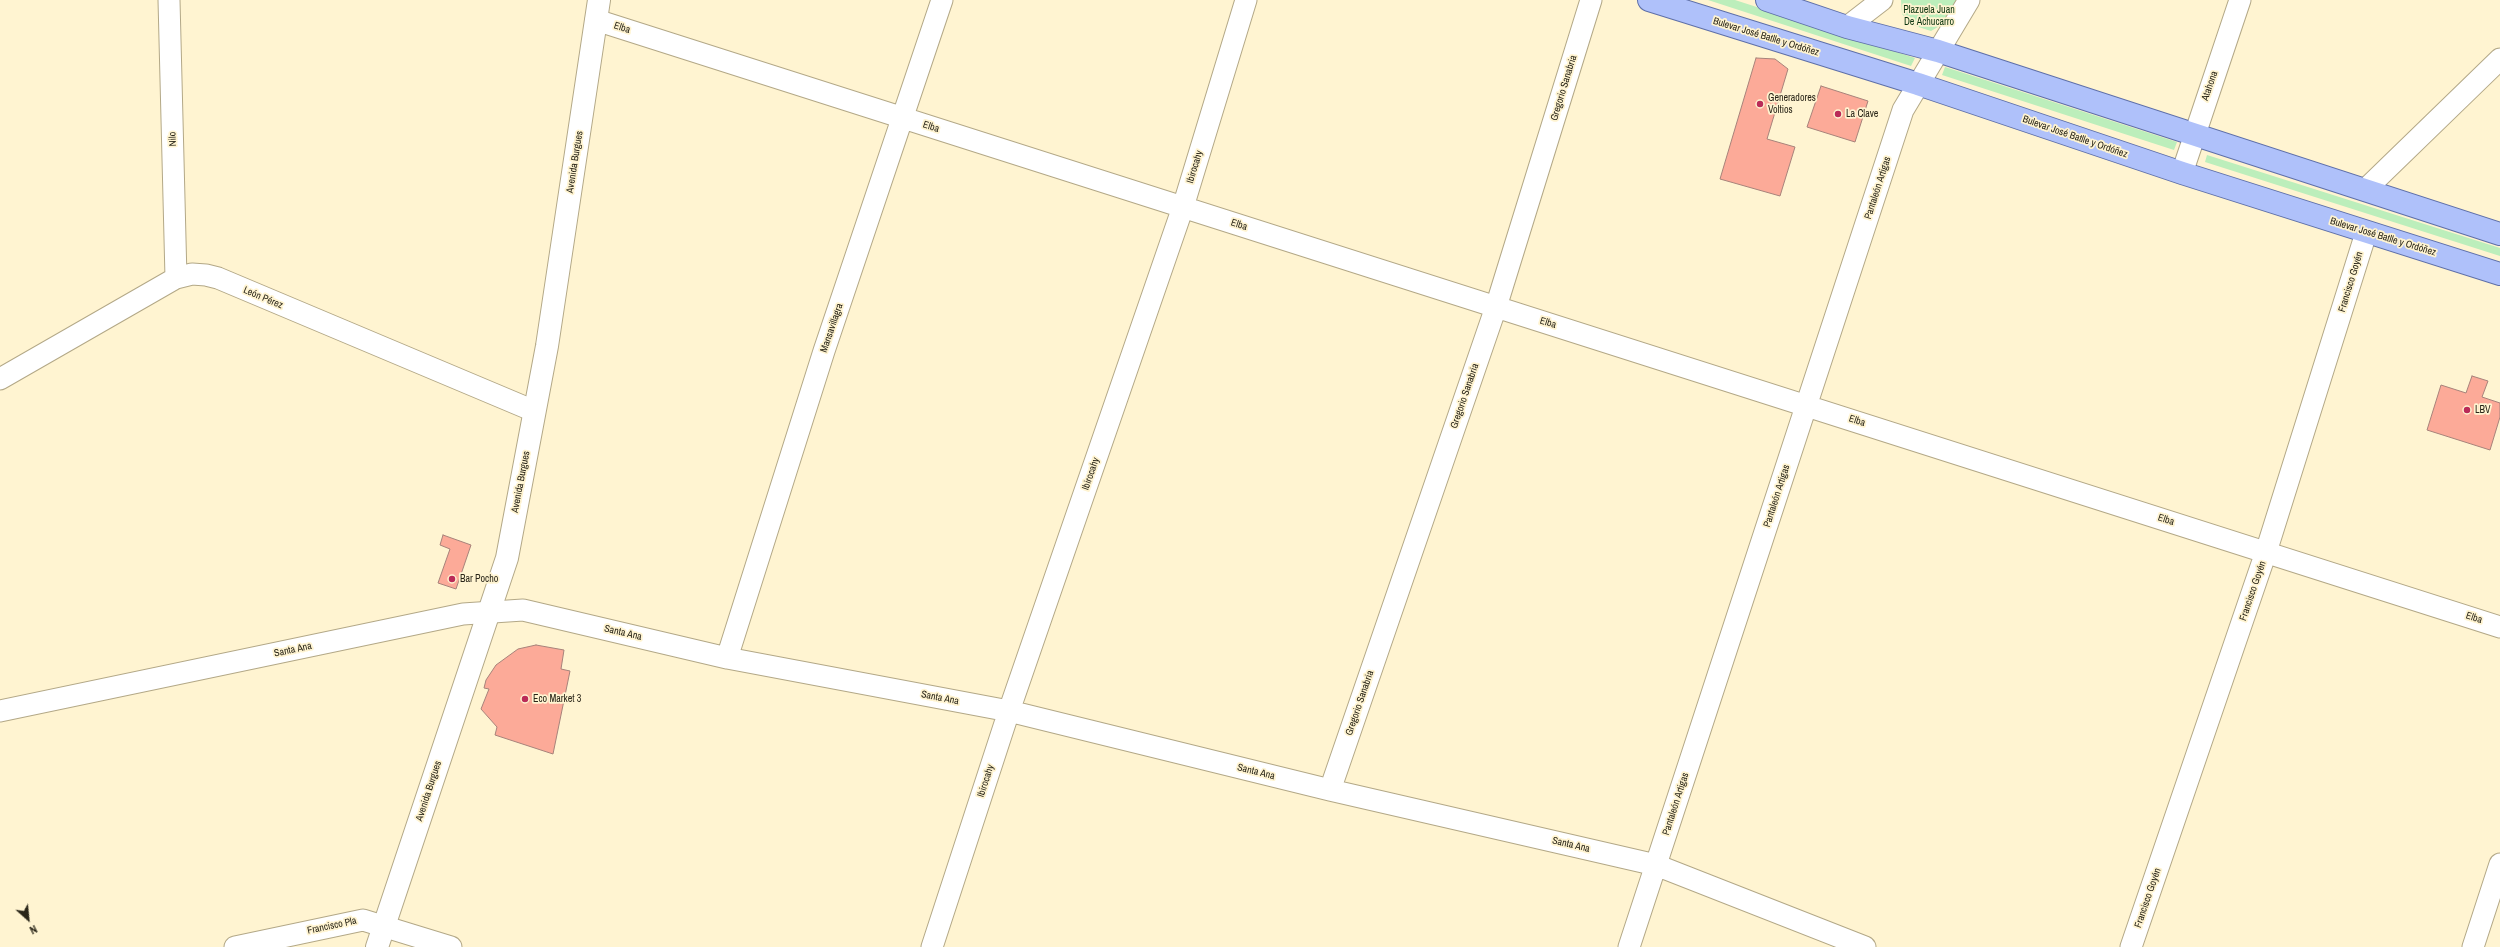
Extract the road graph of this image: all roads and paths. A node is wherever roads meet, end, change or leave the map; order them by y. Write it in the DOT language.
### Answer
graph roads {
  1 [pos="169,0"];
  2 [pos="942,0"];
  3 [pos="1246,0"];
  4 [pos="1591,0"];
  5 [pos="1649,0"];
  6 [pos="1767,0"];
  7 [pos="1882,0"];
  8 [pos="1969,0"];
  9 [pos="2240,0"];
  10 [pos="597,10"];
  11 [pos="1847,27"];
  12 [pos="1938,51"];
  13 [pos="2500,59"];
  14 [pos="1918,84"];
  15 [pos="903,118"];
  16 [pos="2193,136"];
  17 [pos="2182,173"];
  18 [pos="2366,190"];
  19 [pos="1183,207"];
  20 [pos="2366,232"];
  21 [pos="2500,234"];
  22 [pos="2500,274"];
  23 [pos="176,278"];
  24 [pos="1496,307"];
  25 [pos="0,379"];
  26 [pos="1807,405"];
  27 [pos="534,411"];
  28 [pos="2266,552"];
  29 [pos="489,612"];
  30 [pos="2500,627"];
  31 [pos="727,658"];
  32 [pos="1009,711"];
  33 [pos="0,712"];
  34 [pos="1330,790"];
  35 [pos="2500,864"];
  36 [pos="1656,865"];
  37 [pos="384,925"];
  38 [pos="235,947"];
  39 [pos="377,947"];
  40 [pos="451,947"];
  41 [pos="932,947"];
  42 [pos="1629,947"];
  43 [pos="1865,947"];
  44 [pos="2131,947"];
  45 [pos="2473,947"];
  1 -- 23 [label="street, Nilo"];
  2 -- 15 [label="street, Mansavillagra"];
  3 -- 19 [label="street, Ibirocahy"];
  4 -- 24 [label="street, Gregorio Sanabria"];
  5 -- 14 [label="main road, Bulevar José Batlle y Ordóñez"];
  6 -- 11 [label="main road"];
  7 -- 11 [label="street"];
  8 -- 12 [label="street, Pantaleón Artigas"];
  9 -- 16 [label="street, Atahona"];
  10 -- 15 [label="street, Elba"];
  10 -- 27 [label="street, Avenida Burgues"];
  11 -- 12 [label="main road"];
  12 -- 14 [label="street, Pantaleón Artigas"];
  12 -- 16 [label="main road"];
  13 -- 18 [label="street"];
  14 -- 17 [label="main road, Bulevar José Batlle y Ordóñez"];
  14 -- 26 [label="street, Pantaleón Artigas"];
  15 -- 19 [label="street, Elba"];
  15 -- 31 [label="street, Mansavillagra"];
  16 -- 17 [label="street, Atahona"];
  16 -- 18 [label="main road"];
  17 -- 20 [label="main road, Bulevar José Batlle y Ordóñez"];
  18 -- 21 [label="main road"];
  19 -- 24 [label="street, Elba"];
  19 -- 32 [label="street, Ibirocahy"];
  20 -- 22 [label="main road, Bulevar José Batlle y Ordóñez"];
  20 -- 28 [label="street, Francisco Goyén"];
  23 -- 25 [label="street, León Pérez"];
  23 -- 27 [label="street, León Pérez"];
  24 -- 26 [label="street, Elba"];
  24 -- 34 [label="street, Gregorio Sanabria"];
  26 -- 28 [label="street, Elba"];
  26 -- 36 [label="street, Pantaleón Artigas"];
  27 -- 29 [label="street, Avenida Burgues"];
  28 -- 30 [label="street, Elba"];
  28 -- 44 [label="street, Francisco Goyén"];
  29 -- 31 [label="street, Santa Ana"];
  29 -- 33 [label="street, Santa Ana"];
  29 -- 37 [label="street, Avenida Burgues"];
  31 -- 32 [label="street, Santa Ana"];
  32 -- 34 [label="street, Santa Ana"];
  32 -- 41 [label="street, Ibirocahy"];
  34 -- 36 [label="street, Santa Ana"];
  35 -- 45 [label="street"];
  36 -- 42 [label="street, Pantaleón Artigas"];
  36 -- 43 [label="street, Santa Ana"];
  37 -- 38 [label="street, Francisco Pla"];
  37 -- 39 [label="street, Avenida Burgues"];
  37 -- 40 [label="street, Francisco Pla"];
}
